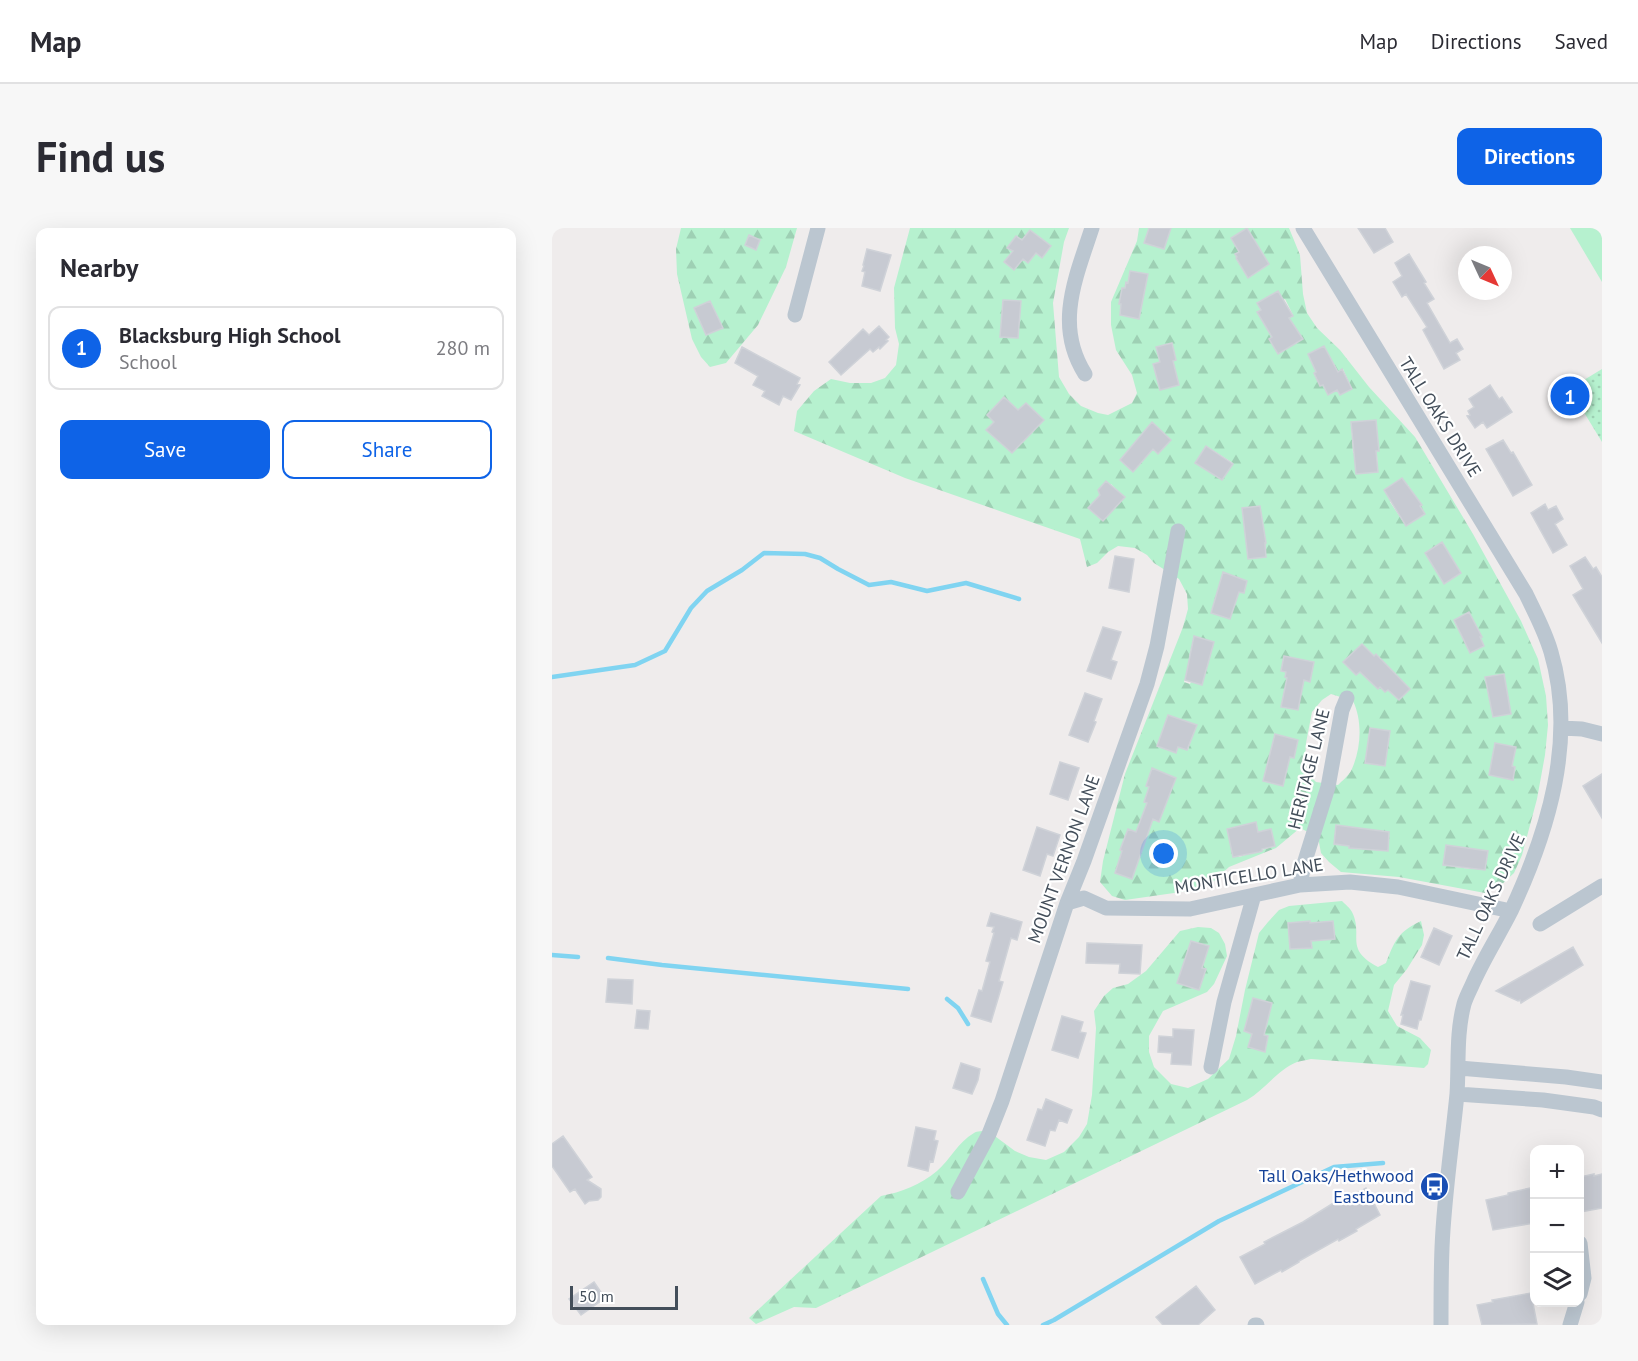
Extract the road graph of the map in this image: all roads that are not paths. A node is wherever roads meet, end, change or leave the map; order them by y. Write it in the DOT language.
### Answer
graph roads {
  1 [pos="818,228"];
  2 [pos="1092,228"];
  3 [pos="1303,228"];
  4 [pos="795,315"];
  5 [pos="1085,374"];
  6 [pos="1178,531"];
  7 [pos="1347,698"];
  8 [pos="1562,728"];
  9 [pos="1602,734"];
  10 [pos="1300,885"];
  11 [pos="1602,886"];
  12 [pos="1254,895"];
  13 [pos="1067,903"];
  14 [pos="1511,911"];
  15 [pos="1540,924"];
  16 [pos="1211,1067"];
  17 [pos="1459,1068"];
  18 [pos="1602,1082"];
  19 [pos="1457,1095"];
  20 [pos="1602,1110"];
  21 [pos="958,1192"];
  22 [pos="1575,1307"];
  23 [pos="1441,1325"];
  24 [pos="1570,1325"];
  1 -- 4 [label="street"];
  2 -- 5 [label="street"];
  3 -- 8 [label="street, TALL OAKS DRIVE"];
  6 -- 13 [label="street, MOUNT VERNON LANE"];
  7 -- 10 [label="street, HERITAGE LANE"];
  8 -- 9 [label="street"];
  8 -- 14 [label="street, TALL OAKS DRIVE"];
  10 -- 12 [label="street, MONTICELLO LANE"];
  10 -- 14 [label="street, MONTICELLO LANE"];
  11 -- 15 [label="street"];
  12 -- 13 [label="street, MONTICELLO LANE"];
  12 -- 16 [label="street"];
  13 -- 21 [label="street, MOUNT VERNON LANE"];
  14 -- 17 [label="street, TALL OAKS DRIVE"];
  17 -- 18 [label="street"];
  17 -- 19 [label="street, TALL OAKS DRIVE"];
  19 -- 20 [label="street"];
  19 -- 23 [label="street, TALL OAKS DRIVE"];
  22 -- 24 [label="street"];
}
